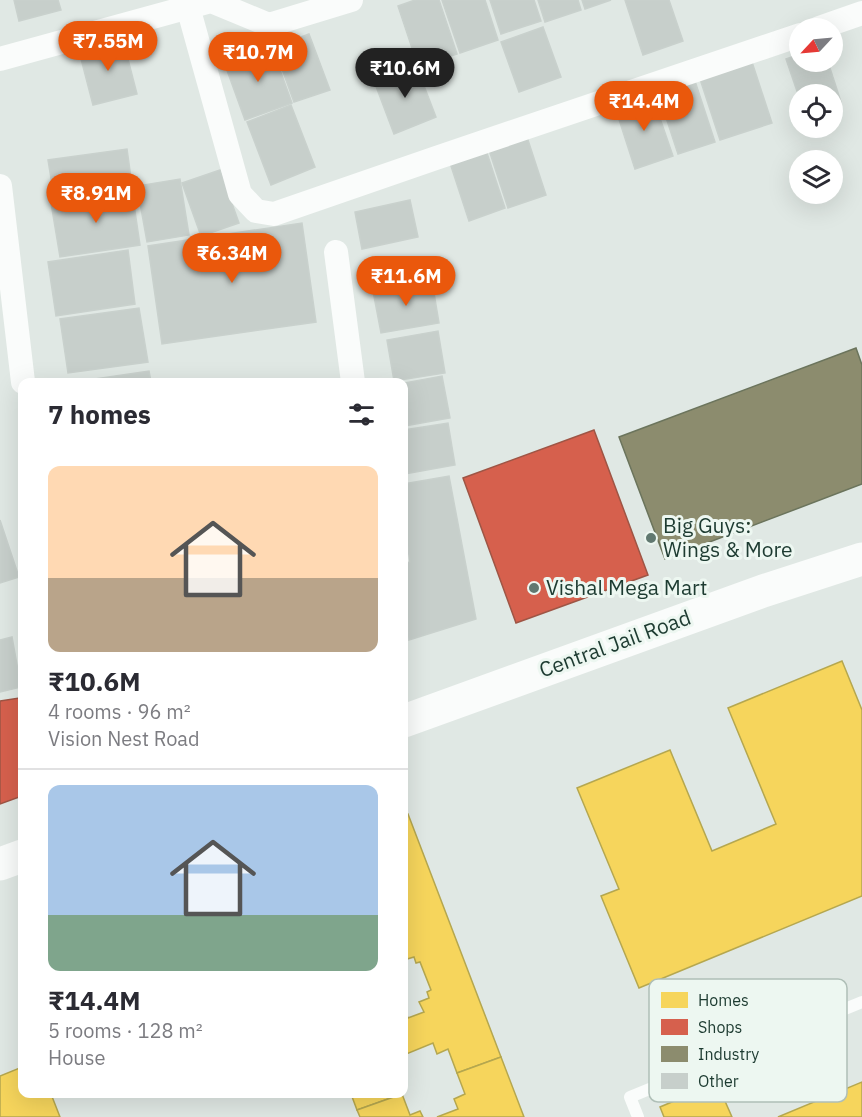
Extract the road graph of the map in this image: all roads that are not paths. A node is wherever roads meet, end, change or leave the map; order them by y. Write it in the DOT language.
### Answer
graph roads {
  1 [pos="351,0"];
  2 [pos="188,7"];
  3 [pos="862,13"];
  4 [pos="843,20"];
  5 [pos="789,39"];
  6 [pos="0,59"];
  7 [pos="0,186"];
  8 [pos="2,214"];
  9 [pos="336,252"];
  10 [pos="22,378"];
  11 [pos="352,378"];
  12 [pos="862,559"];
  13 [pos="408,720"];
  14 [pos="18,857"];
  15 [pos="0,864"];
  16 [pos="862,1002"];
  17 [pos="847,1008"];
  18 [pos="649,1089"];
  19 [pos="638,1117"];
  1 -- 2 [label="street"];
  2 -- 5 [label="street"];
  2 -- 6 [label="street"];
  3 -- 4 [label="street"];
  7 -- 8 [label="street"];
  8 -- 10 [label="street"];
  9 -- 11 [label="street"];
  12 -- 13 [label="main road, Central Jail Road"];
  14 -- 15 [label="main road"];
  16 -- 17 [label="lane"];
  18 -- 19 [label="lane"];
}
